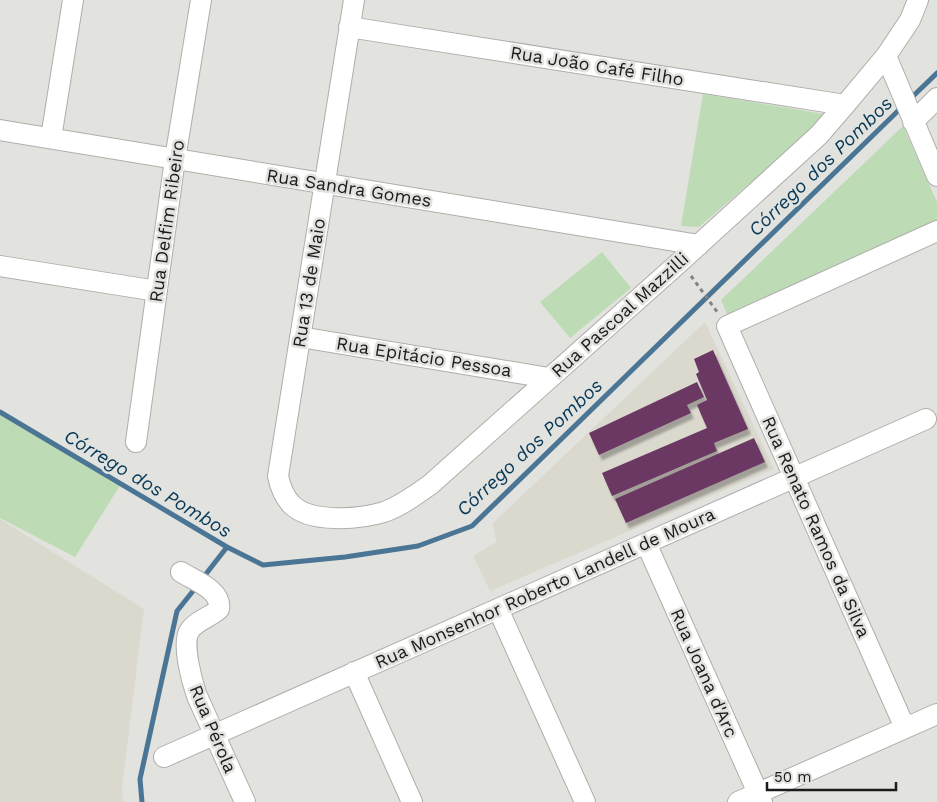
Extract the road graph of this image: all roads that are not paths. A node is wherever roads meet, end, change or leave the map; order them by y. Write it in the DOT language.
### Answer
graph roads {
  1 [pos="73,0"];
  2 [pos="202,0"];
  3 [pos="354,0"];
  4 [pos="918,0"];
  5 [pos="350,27"];
  6 [pos="886,56"];
  7 [pos="937,98"];
  8 [pos="845,106"];
  9 [pos="912,119"];
  10 [pos="0,130"];
  11 [pos="51,138"];
  12 [pos="175,159"];
  13 [pos="937,176"];
  14 [pos="325,184"];
  15 [pos="937,231"];
  16 [pos="699,245"];
  17 [pos="0,266"];
  18 [pos="157,291"];
  19 [pos="300,337"];
  20 [pos="549,378"];
  21 [pos="926,419"];
  22 [pos="136,442"];
  23 [pos="278,476"];
  24 [pos="794,478"];
  25 [pos="646,543"];
  26 [pos="189,577"];
  27 [pos="498,609"];
  28 [pos="354,672"];
  29 [pos="937,714"];
  30 [pos="905,728"];
  31 [pos="215,734"];
  32 [pos="164,757"];
  33 [pos="760,798"];
  34 [pos="245,802"];
  35 [pos="412,802"];
  36 [pos="585,802"];
  37 [pos="738,802"];
  1 -- 11 [label="street"];
  2 -- 12 [label="street, Rua Delfim Ribeiro"];
  3 -- 5 [label="street, Rua 13 de Maio"];
  4 -- 6 [label="street, Rua Pascoal Mazzilli"];
  5 -- 8 [label="street, Rua João Café Filho"];
  5 -- 14 [label="street, Rua 13 de Maio"];
  6 -- 8 [label="street, Rua Pascoal Mazzilli"];
  6 -- 9 [label="street"];
  7 -- 9 [label="street"];
  8 -- 16 [label="street, Rua Pascoal Mazzilli"];
  9 -- 13 [label="street"];
  10 -- 11 [label="street, Rua Sandra Gomes"];
  11 -- 12 [label="street, Rua Sandra Gomes"];
  12 -- 14 [label="street, Rua Sandra Gomes"];
  12 -- 18 [label="street, Rua Delfim Ribeiro"];
  14 -- 16 [label="street, Rua Sandra Gomes"];
  14 -- 19 [label="street, Rua 13 de Maio"];
  15 -- 24 [label="street, Rua Renato Ramos da Silva"];
  16 -- 20 [label="street, Rua Pascoal Mazzilli"];
  17 -- 18 [label="street"];
  18 -- 22 [label="street, Rua Delfim Ribeiro"];
  19 -- 20 [label="street, Rua Epitácio Pessoa"];
  19 -- 23 [label="street, Rua 13 de Maio"];
  20 -- 23 [label="street, Rua Pascoal Mazzilli"];
  21 -- 24 [label="street, Rua Monsenhor Roberto Landell de Moura"];
  24 -- 25 [label="street, Rua Monsenhor Roberto Landell de Moura"];
  24 -- 30 [label="street, Rua Renato Ramos da Silva"];
  25 -- 27 [label="street, Rua Monsenhor Roberto Landell de Moura"];
  25 -- 33 [label="street, Rua Joana d'Arc"];
  26 -- 31 [label="street, Rua Pérola"];
  27 -- 28 [label="street, Rua Monsenhor Roberto Landell de Moura"];
  27 -- 36 [label="street"];
  28 -- 31 [label="street, Rua Monsenhor Roberto Landell de Moura"];
  28 -- 35 [label="street"];
  29 -- 30 [label="street"];
  30 -- 33 [label="street"];
  31 -- 32 [label="street, Rua Monsenhor Roberto Landell de Moura"];
  31 -- 34 [label="street, Rua Pérola"];
  33 -- 37 [label="street"];
}
